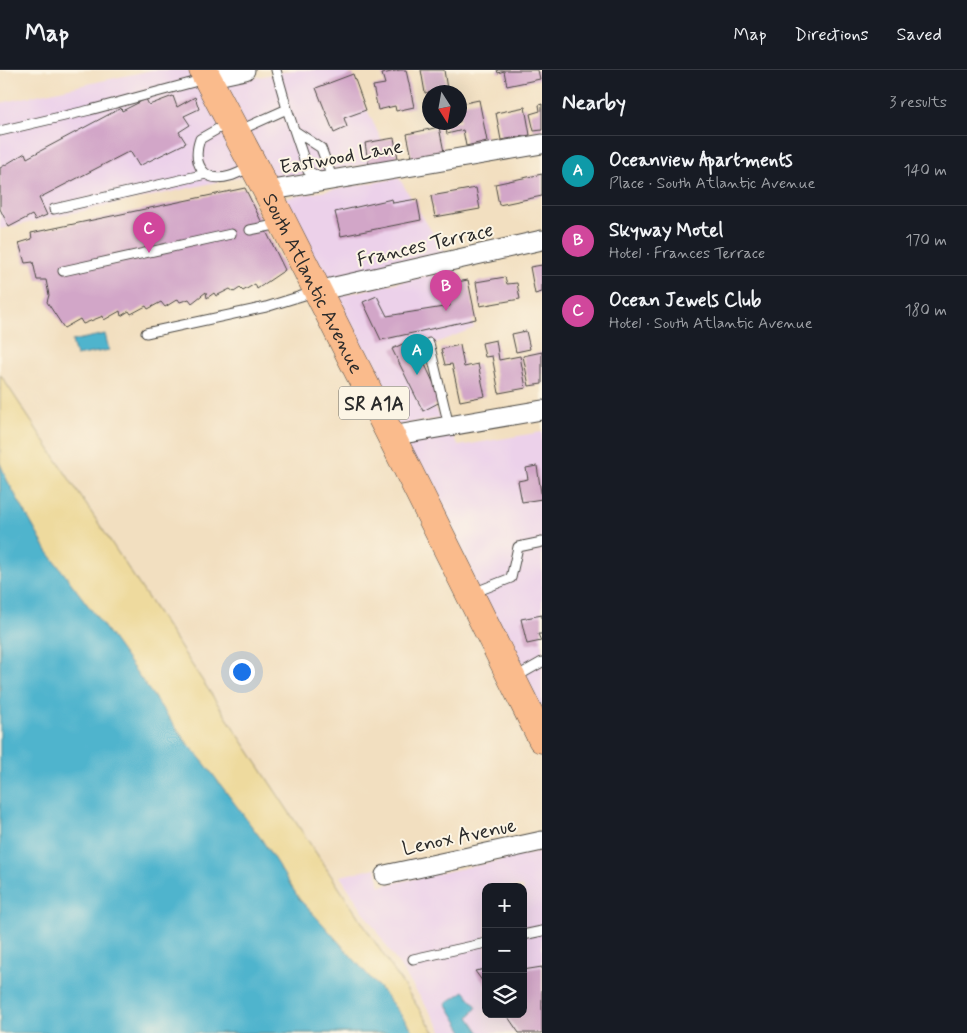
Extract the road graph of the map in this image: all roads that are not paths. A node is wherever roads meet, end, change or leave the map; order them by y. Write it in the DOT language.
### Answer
graph roads {
  1 [pos="246,70"];
  2 [pos="276,70"];
  3 [pos="205,74"];
  4 [pos="288,108"];
  5 [pos="233,127"];
  6 [pos="0,131"];
  7 [pos="295,131"];
  8 [pos="542,144"];
  9 [pos="254,166"];
  10 [pos="206,174"];
  11 [pos="330,180"];
  12 [pos="267,191"];
  13 [pos="54,209"];
  14 [pos="283,223"];
  15 [pos="250,230"];
  16 [pos="231,234"];
  17 [pos="542,240"];
  18 [pos="63,271"];
  19 [pos="317,291"];
  20 [pos="146,333"];
  21 [pos="429,343"];
  22 [pos="542,410"];
  23 [pos="450,426"];
  24 [pos="391,436"];
  25 [pos="542,542"];
  26 [pos="470,594"];
  27 [pos="542,662"];
  28 [pos="512,679"];
  29 [pos="541,735"];
  30 [pos="542,841"];
  31 [pos="385,875"];
  32 [pos="542,931"];
  33 [pos="527,934"];
  34 [pos="482,944"];
  35 [pos="413,959"];
  1 -- 3 [label="street"];
  2 -- 4 [label="lane"];
  3 -- 5 [label="main road, South Atlantic Avenue / SR A1A"];
  3 -- 6 [label="lane"];
  4 -- 5 [label="lane"];
  4 -- 7 [label="lane"];
  5 -- 9 [label="main road, South Atlantic Avenue / SR A1A"];
  5 -- 10 [label="lane"];
  7 -- 11 [label="lane"];
  7 -- 11 [label="lane"];
  8 -- 11 [label="street, Eastwood Lane"];
  9 -- 10 [label="lane"];
  9 -- 12 [label="main road, South Atlantic Avenue / SR A1A"];
  10 -- 13 [label="lane"];
  11 -- 12 [label="street, Eastwood Lane"];
  12 -- 14 [label="main road, South Atlantic Avenue / SR A1A"];
  14 -- 15 [label="lane"];
  14 -- 19 [label="main road, South Atlantic Avenue / SR A1A"];
  16 -- 18 [label="lane"];
  17 -- 19 [label="street, Frances Terrace"];
  19 -- 20 [label="lane"];
  19 -- 24 [label="main road, South Atlantic Avenue / SR A1A"];
  21 -- 23 [label="lane"];
  22 -- 23 [label="street"];
  23 -- 24 [label="street"];
  24 -- 26 [label="main road, South Atlantic Avenue / SR A1A"];
  25 -- 26 [label="lane"];
  26 -- 28 [label="main road, South Atlantic Avenue / SR A1A"];
  27 -- 28 [label="lane"];
  28 -- 29 [label="main road, South Atlantic Avenue / SR A1A"];
  30 -- 31 [label="street, Lenox Avenue"];
  32 -- 33 [label="lane"];
  34 -- 35 [label="lane"];
}
